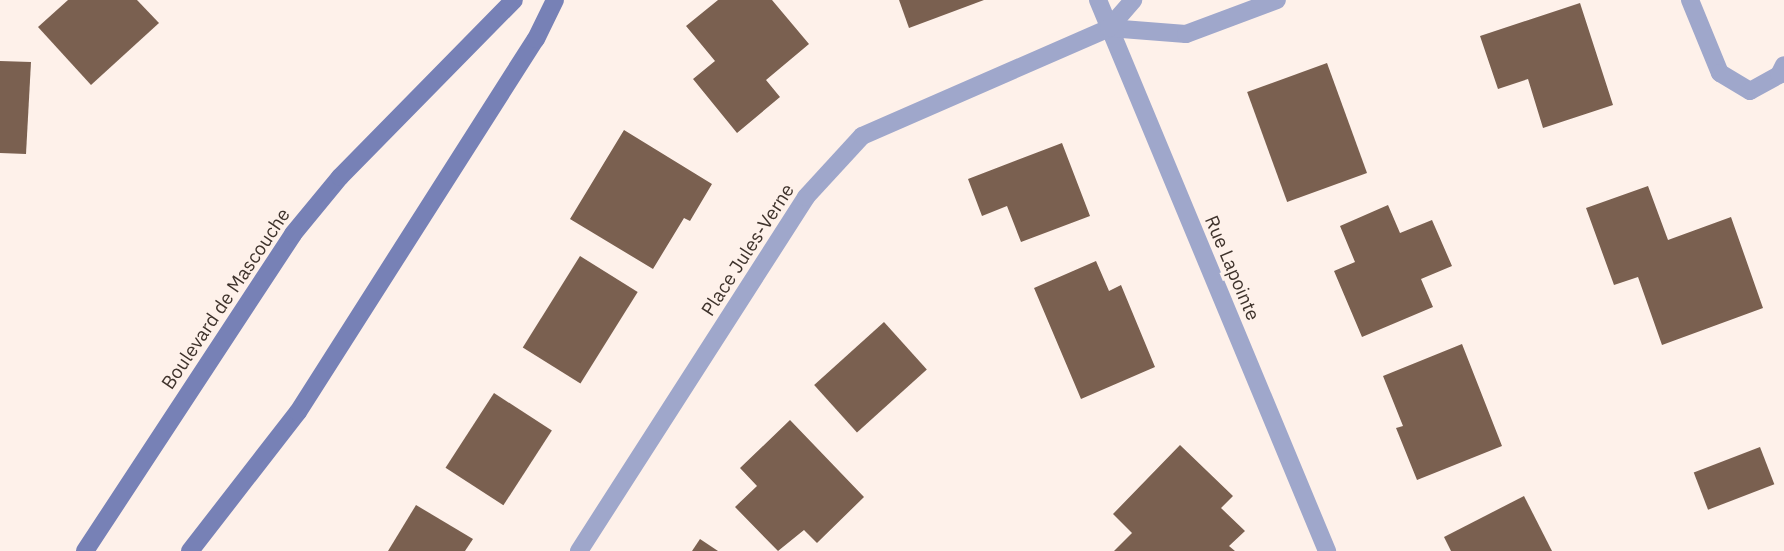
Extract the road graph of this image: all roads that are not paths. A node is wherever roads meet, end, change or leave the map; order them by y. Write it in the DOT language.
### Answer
graph roads {
  1 [pos="514,0"];
  2 [pos="555,0"];
  3 [pos="1098,0"];
  4 [pos="1133,0"];
  5 [pos="1277,0"];
  6 [pos="1690,0"];
  7 [pos="1109,28"];
  8 [pos="1784,65"];
  9 [pos="85,551"];
  10 [pos="190,551"];
  11 [pos="579,551"];
  12 [pos="1327,551"];
  1 -- 9 [label="street, Boulevard de Mascouche"];
  2 -- 10 [label="street"];
  3 -- 7 [label="street, Rue Lapointe"];
  4 -- 7 [label="street"];
  5 -- 7 [label="street"];
  6 -- 8 [label="street"];
  7 -- 11 [label="street, Place Jules-Verne"];
  7 -- 12 [label="street, Rue Lapointe"];
}
